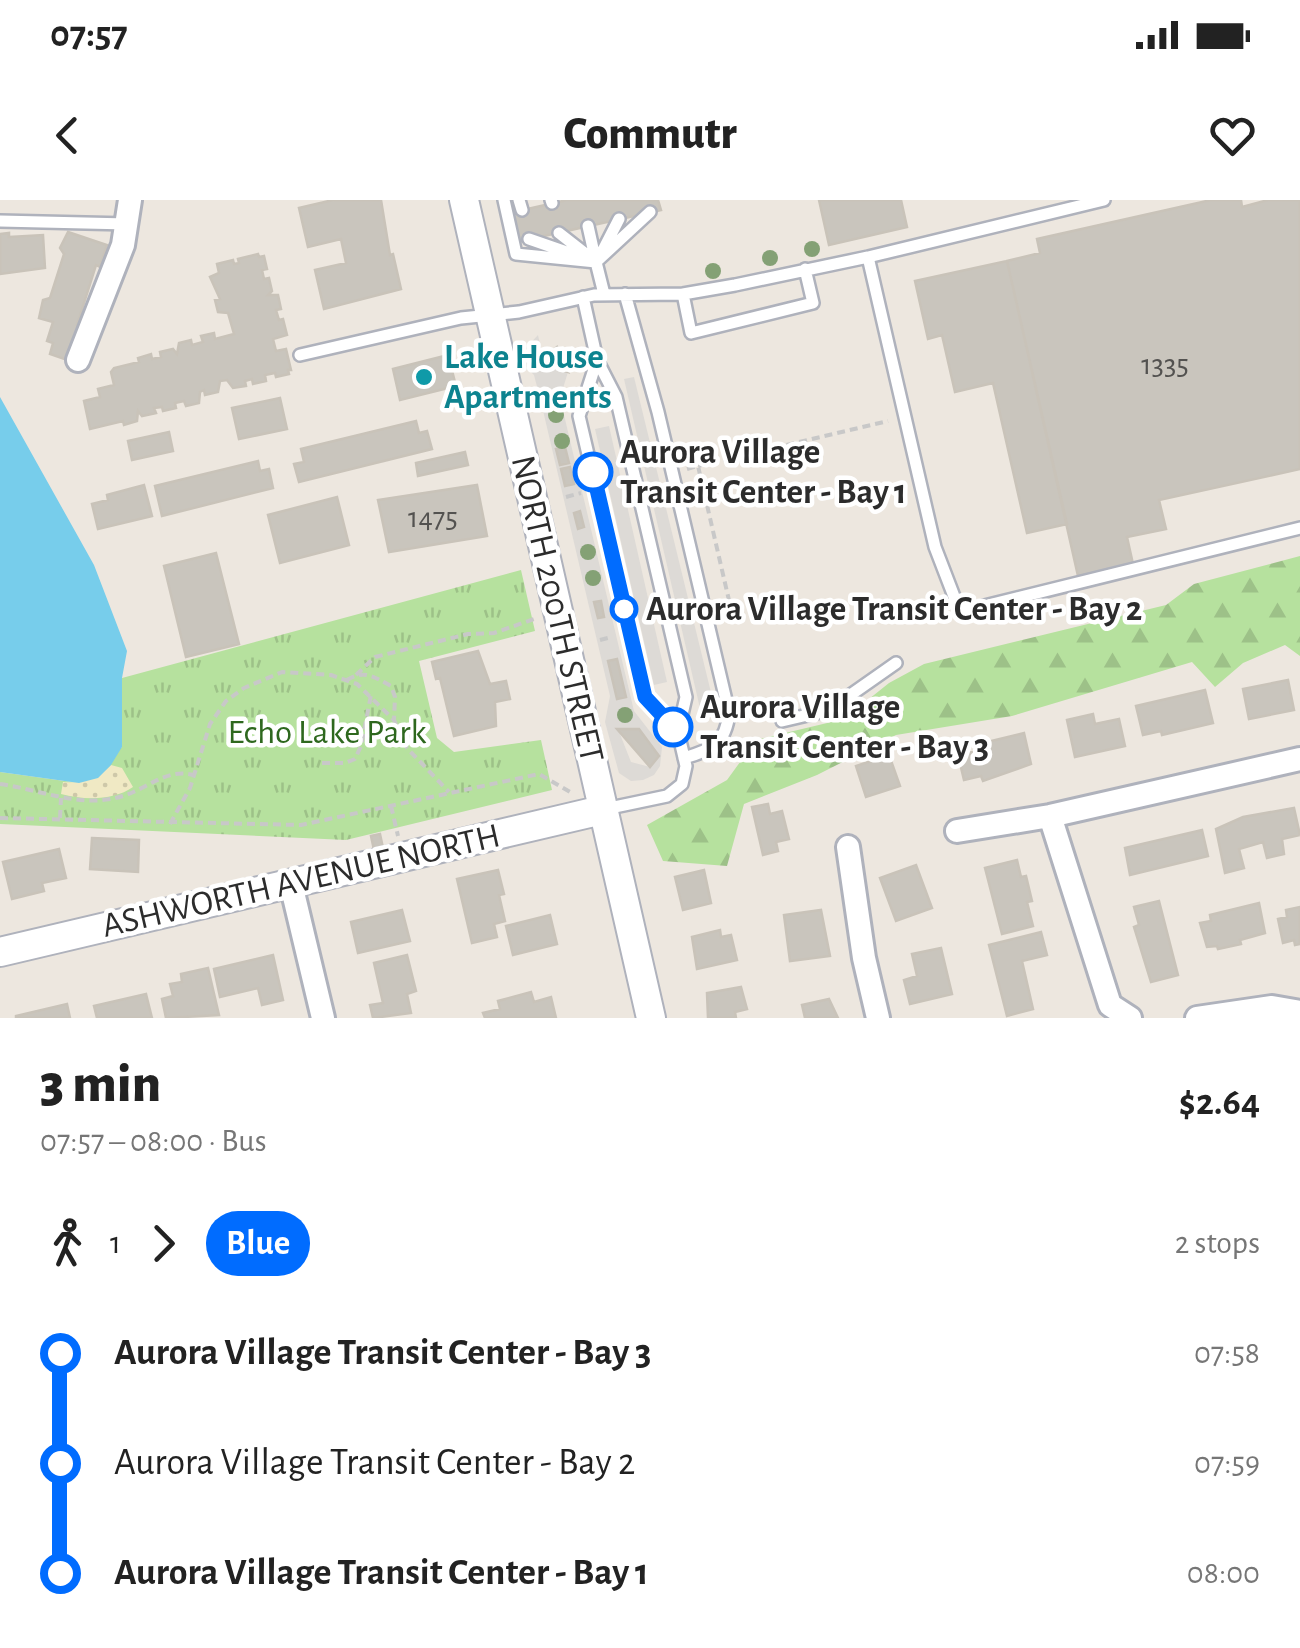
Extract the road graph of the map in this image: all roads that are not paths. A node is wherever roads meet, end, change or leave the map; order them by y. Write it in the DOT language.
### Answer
graph roads {
  1 [pos="464,200"];
  2 [pos="504,200"];
  3 [pos="1104,200"];
  4 [pos="129,212"];
  5 [pos="650,212"];
  6 [pos="619,219"];
  7 [pos="0,222"];
  8 [pos="588,226"];
  9 [pos="558,233"];
  10 [pos="528,239"];
  11 [pos="868,257"];
  12 [pos="596,262"];
  13 [pos="804,270"];
  14 [pos="604,294"];
  15 [pos="625,294"];
  16 [pos="683,294"];
  17 [pos="583,297"];
  18 [pos="490,315"];
  19 [pos="300,355"];
  20 [pos="78,360"];
  21 [pos="597,360"];
  22 [pos="1300,528"];
  23 [pos="896,664"];
  24 [pos="782,721"];
  25 [pos="678,732"];
  26 [pos="684,758"];
  27 [pos="1300,759"];
  28 [pos="602,810"];
  29 [pos="1050,816"];
  30 [pos="957,832"];
  31 [pos="848,847"];
  32 [pos="291,884"];
  33 [pos="0,952"];
  34 [pos="1300,1012"];
  35 [pos="323,1018"];
  36 [pos="650,1018"];
  37 [pos="878,1018"];
  38 [pos="1130,1018"];
  39 [pos="1197,1018"];
  1 -- 18 [label="street, NORTH 200TH STREET"];
  2 -- 12 [label="lane"];
  3 -- 11 [label="lane"];
  4 -- 7 [label="lane"];
  4 -- 20 [label="street"];
  5 -- 12 [label="lane"];
  6 -- 12 [label="lane"];
  8 -- 12 [label="lane"];
  9 -- 12 [label="lane"];
  10 -- 12 [label="lane"];
  11 -- 13 [label="lane"];
  11 -- 22 [label="lane"];
  12 -- 14 [label="lane"];
  13 -- 16 [label="lane"];
  13 -- 16 [label="lane"];
  14 -- 15 [label="lane"];
  14 -- 17 [label="lane"];
  15 -- 16 [label="lane"];
  15 -- 26 [label="lane"];
  17 -- 18 [label="lane"];
  17 -- 21 [label="lane"];
  18 -- 19 [label="lane"];
  18 -- 28 [label="street, NORTH 200TH STREET"];
  21 -- 25 [label="lane"];
  21 -- 25 [label="lane"];
  23 -- 24 [label="lane"];
  25 -- 26 [label="lane"];
  26 -- 28 [label="lane"];
  27 -- 29 [label="street"];
  28 -- 32 [label="street, ASHWORTH AVENUE NORTH"];
  28 -- 36 [label="street, NORTH 200TH STREET"];
  29 -- 30 [label="street"];
  29 -- 38 [label="street"];
  31 -- 37 [label="street"];
  32 -- 33 [label="street, ASHWORTH AVENUE NORTH"];
  32 -- 35 [label="street"];
  34 -- 39 [label="street"];
}
